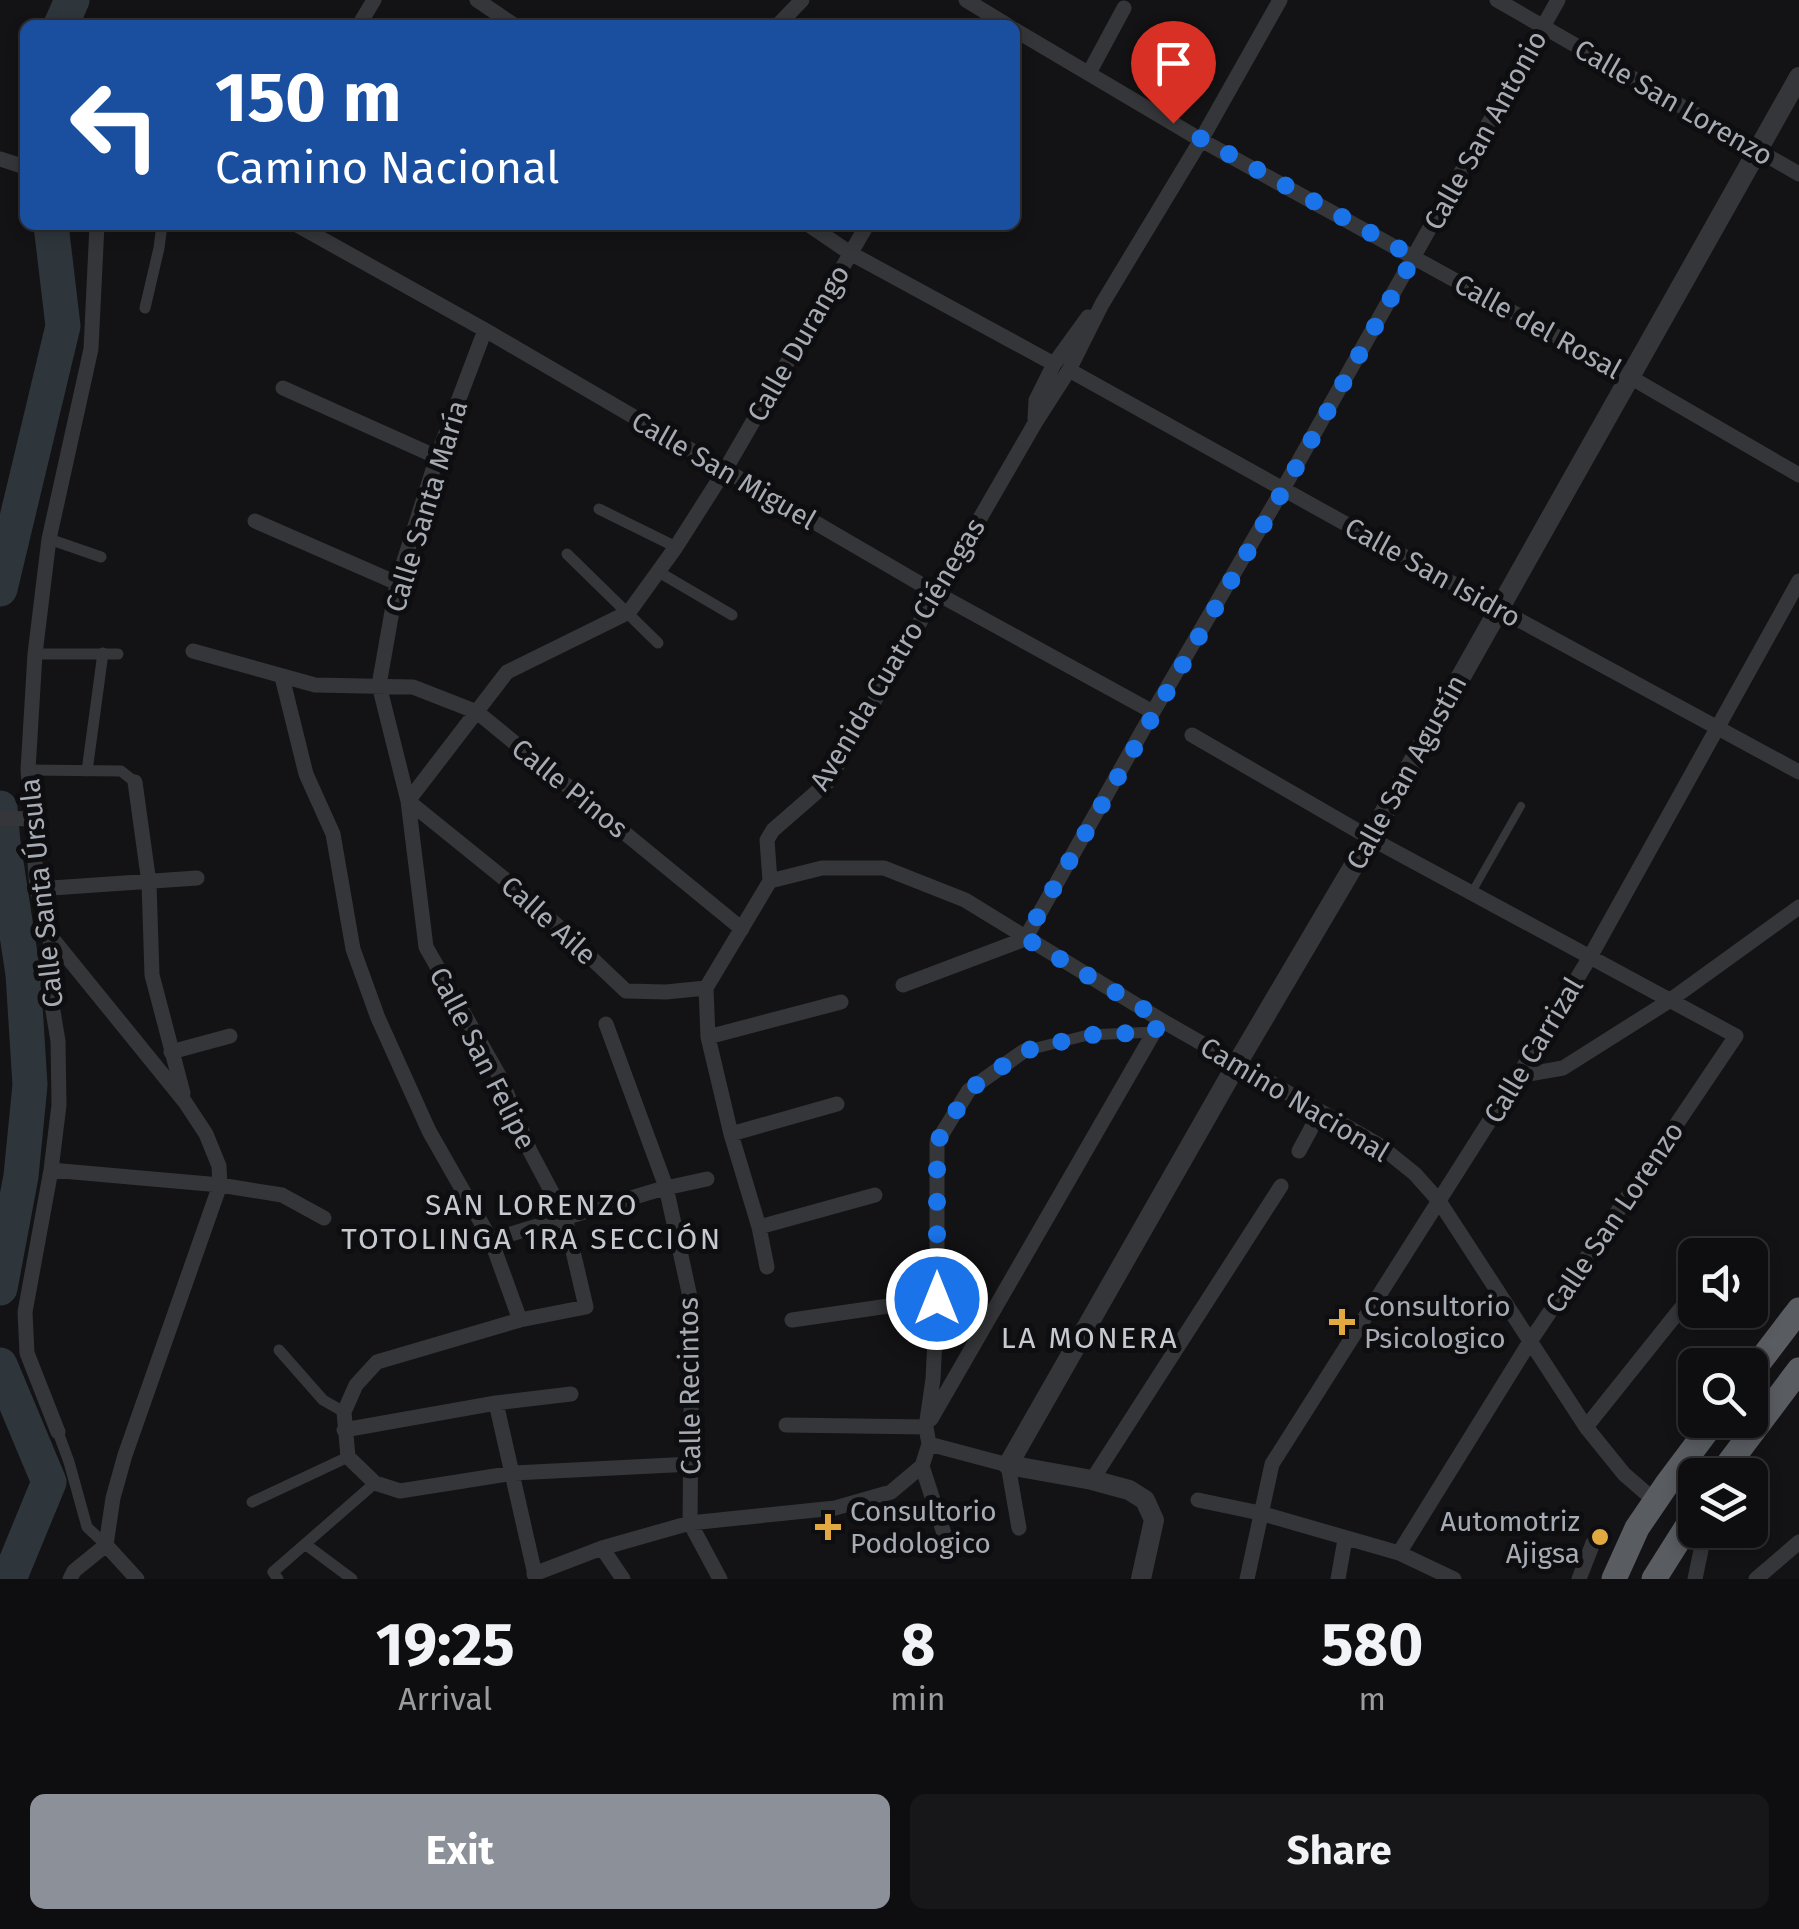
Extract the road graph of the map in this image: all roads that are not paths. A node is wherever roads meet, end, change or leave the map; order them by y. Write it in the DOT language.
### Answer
graph roads {
  1 [pos="477,0"];
  2 [pos="802,0"];
  3 [pos="966,0"];
  4 [pos="1280,0"];
  5 [pos="1497,0"];
  6 [pos="1558,0"];
  7 [pos="1124,8"];
  8 [pos="507,20"];
  9 [pos="783,20"];
  10 [pos="988,20"];
  11 [pos="1543,26"];
  12 [pos="1020,33"];
  13 [pos="1089,73"];
  14 [pos="1799,77"];
  15 [pos="1201,140"];
  16 [pos="1757,150"];
  17 [pos="1799,174"];
  18 [pos="97,230"];
  19 [pos="162,230"];
  20 [pos="306,230"];
  21 [pos="816,230"];
  22 [pos="864,230"];
  23 [pos="850,253"];
  24 [pos="1414,257"];
  25 [pos="145,308"];
  26 [pos="485,330"];
  27 [pos="1062,367"];
  28 [pos="1630,378"];
  29 [pos="282,388"];
  30 [pos="437,458"];
  31 [pos="725,470"];
  32 [pos="1799,475"];
  33 [pos="1284,489"];
  34 [pos="599,509"];
  35 [pos="255,521"];
  36 [pos="49,539"];
  37 [pos="676,547"];
  38 [pos="567,554"];
  39 [pos="101,556"];
  40 [pos="657,571"];
  41 [pos="1799,580"];
  42 [pos="397,584"];
  43 [pos="936,594"];
  44 [pos="1497,608"];
  45 [pos="629,612"];
  46 [pos="732,615"];
  47 [pos="658,643"];
  48 [pos="193,652"];
  49 [pos="103,653"];
  50 [pos="35,654"];
  51 [pos="118,654"];
  52 [pos="282,677"];
  53 [pos="379,685"];
  54 [pos="477,712"];
  55 [pos="1154,712"];
  56 [pos="1717,727"];
  57 [pos="1192,735"];
  58 [pos="28,770"];
  59 [pos="87,770"];
  60 [pos="1799,772"];
  61 [pos="135,782"];
  62 [pos="408,800"];
  63 [pos="1522,806"];
  64 [pos="4,818"];
  65 [pos="32,819"];
  66 [pos="1370,838"];
  67 [pos="198,878"];
  68 [pos="770,881"];
  69 [pos="148,883"];
  70 [pos="38,889"];
  71 [pos="1472,892"];
  72 [pos="1799,907"];
  73 [pos="742,928"];
  74 [pos="51,937"];
  75 [pos="1025,938"];
  76 [pos="1590,957"];
  77 [pos="903,985"];
  78 [pos="706,988"];
  79 [pos="841,1002"];
  80 [pos="1669,1002"];
  81 [pos="606,1024"];
  82 [pos="1158,1026"];
  83 [pos="230,1036"];
  84 [pos="708,1037"];
  85 [pos="1024,1051"];
  86 [pos="171,1052"];
  87 [pos="1238,1062"];
  88 [pos="1518,1076"];
  89 [pos="185,1102"];
  90 [pos="836,1104"];
  91 [pos="1320,1112"];
  92 [pos="731,1134"];
  93 [pos="1299,1151"];
  94 [pos="51,1170"];
  95 [pos="707,1179"];
  96 [pos="220,1185"];
  97 [pos="1281,1186"];
  98 [pos="666,1187"];
  99 [pos="875,1196"];
  100 [pos="1439,1201"];
  101 [pos="565,1217"];
  102 [pos="324,1218"];
  103 [pos="759,1227"];
  104 [pos="491,1240"];
  105 [pos="767,1266"];
  106 [pos="937,1299"];
  107 [pos="1799,1310"];
  108 [pos="1678,1312"];
  109 [pos="520,1320"];
  110 [pos="792,1320"];
  111 [pos="1531,1340"];
  112 [pos="280,1350"];
  113 [pos="1768,1350"];
  114 [pos="1799,1370"];
  115 [pos="571,1394"];
  116 [pos="496,1403"];
  117 [pos="344,1412"];
  118 [pos="786,1425"];
  119 [pos="926,1427"];
  120 [pos="1586,1427"];
  121 [pos="344,1430"];
  122 [pos="58,1432"];
  123 [pos="1703,1438"];
  124 [pos="929,1444"];
  125 [pos="348,1457"];
  126 [pos="1733,1458"];
  127 [pos="692,1464"];
  128 [pos="1008,1465"];
  129 [pos="922,1466"];
  130 [pos="514,1473"];
  131 [pos="1092,1480"];
  132 [pos="375,1483"];
  133 [pos="1198,1500"];
  134 [pos="252,1502"];
  135 [pos="1655,1502"];
  136 [pos="1260,1514"];
  137 [pos="690,1524"];
  138 [pos="1020,1528"];
  139 [pos="1345,1539"];
  140 [pos="1678,1541"];
  141 [pos="1593,1542"];
  142 [pos="1799,1542"];
  143 [pos="305,1544"];
  144 [pos="106,1545"];
  145 [pos="602,1548"];
  146 [pos="950,1549"];
  147 [pos="1700,1550"];
  148 [pos="1399,1553"];
  149 [pos="535,1576"];
  150 [pos="70,1579"];
  151 [pos="138,1579"];
  152 [pos="278,1579"];
  153 [pos="352,1579"];
  154 [pos="623,1579"];
  155 [pos="720,1579"];
  156 [pos="1142,1579"];
  157 [pos="1247,1579"];
  158 [pos="1338,1579"];
  159 [pos="1454,1579"];
  160 [pos="1579,1579"];
  161 [pos="1614,1579"];
  162 [pos="1654,1579"];
  163 [pos="1695,1579"];
  164 [pos="1756,1579"];
  1 -- 8 [label="street"];
  2 -- 9 [label="street"];
  3 -- 10 [label="street"];
  4 -- 15 [label="street, Avenida Cuatro Ciénegas"];
  5 -- 11 [label="street, Calle San Lorenzo"];
  6 -- 11 [label="street, Calle San Antonio"];
  7 -- 13 [label="street"];
  11 -- 16 [label="street, Calle San Lorenzo"];
  11 -- 24 [label="street, Calle San Antonio"];
  12 -- 13 [label="street, Calle del Rosal"];
  13 -- 15 [label="street, Calle del Rosal"];
  14 -- 16 [label="street, Calle San Agustín"];
  15 -- 24 [label="street, Calle del Rosal"];
  15 -- 27 [label="street, Avenida Cuatro Ciénegas"];
  16 -- 17 [label="street, Calle San Lorenzo"];
  16 -- 28 [label="street, Calle San Agustín"];
  18 -- 36 [label="street, Calle Santa Úrsula"];
  19 -- 25 [label="street"];
  20 -- 26 [label="street, Calle San Miguel"];
  21 -- 23 [label="street, Calle San Isidro"];
  22 -- 23 [label="street, Calle Durango"];
  23 -- 27 [label="street, Calle San Isidro"];
  23 -- 31 [label="street, Calle Durango"];
  24 -- 28 [label="street, Calle del Rosal"];
  24 -- 33 [label="street, Calle San Antonio"];
  26 -- 30 [label="street, Calle Santa María"];
  26 -- 31 [label="street, Calle San Miguel"];
  27 -- 33 [label="street, Calle San Isidro"];
  27 -- 43 [label="street, Avenida Cuatro Ciénegas"];
  28 -- 32 [label="street, Calle del Rosal"];
  28 -- 44 [label="street, Calle San Agustín"];
  29 -- 30 [label="street"];
  30 -- 42 [label="street, Calle Santa María"];
  31 -- 37 [label="street, Calle Durango"];
  31 -- 43 [label="street, Calle San Miguel"];
  33 -- 44 [label="street, Calle San Isidro"];
  33 -- 55 [label="street, Calle San Antonio"];
  34 -- 37 [label="street"];
  35 -- 42 [label="street"];
  36 -- 39 [label="street"];
  36 -- 50 [label="street, Calle Santa Úrsula"];
  37 -- 40 [label="street, Calle Durango"];
  38 -- 45 [label="street"];
  40 -- 45 [label="street, Calle Durango"];
  40 -- 46 [label="street"];
  41 -- 56 [label="street, Calle Carrizal"];
  42 -- 53 [label="street, Calle Santa María"];
  43 -- 55 [label="street, Calle San Miguel"];
  43 -- 68 [label="street, Avenida Cuatro Ciénegas"];
  44 -- 56 [label="street, Calle San Isidro"];
  44 -- 66 [label="street, Calle San Agustín"];
  45 -- 47 [label="street"];
  45 -- 54 [label="street, Calle Durango"];
  48 -- 52 [label="street, Calle Pinos"];
  49 -- 50 [label="street"];
  49 -- 51 [label="street"];
  49 -- 59 [label="street"];
  50 -- 58 [label="street, Calle Santa Úrsula"];
  52 -- 53 [label="street, Calle Pinos"];
  52 -- 104 [label="street"];
  53 -- 54 [label="street, Calle Pinos"];
  53 -- 62 [label="street, Calle San Felipe"];
  54 -- 62 [label="street, Calle Durango"];
  54 -- 73 [label="street, Calle Pinos"];
  55 -- 75 [label="street, Calle San Antonio"];
  56 -- 60 [label="street, Calle San Isidro"];
  56 -- 76 [label="street, Calle Carrizal"];
  57 -- 66 [label="street"];
  58 -- 59 [label="street"];
  58 -- 65 [label="street, Calle Santa Úrsula"];
  59 -- 61 [label="street"];
  61 -- 69 [label="street"];
  62 -- 78 [label="street, Calle Aile"];
  62 -- 101 [label="street, Calle San Felipe"];
  63 -- 71 [label="lane"];
  64 -- 65 [label="street"];
  65 -- 70 [label="street, Calle Santa Úrsula"];
  66 -- 71 [label="street"];
  66 -- 87 [label="street, Calle San Agustín"];
  67 -- 69 [label="street"];
  68 -- 73 [label="street"];
  68 -- 75 [label="street, Camino Nacional"];
  69 -- 70 [label="street"];
  69 -- 86 [label="street"];
  70 -- 74 [label="street, Calle Santa Úrsula"];
  71 -- 76 [label="street"];
  72 -- 80 [label="street"];
  73 -- 78 [label="street"];
  74 -- 89 [label="street"];
  74 -- 94 [label="street, Calle Santa Úrsula"];
  75 -- 77 [label="street"];
  75 -- 82 [label="street, Camino Nacional"];
  76 -- 80 [label="street"];
  76 -- 88 [label="street, Calle Carrizal"];
  78 -- 84 [label="street"];
  79 -- 84 [label="street"];
  80 -- 88 [label="street"];
  80 -- 111 [label="street, Calle San Lorenzo"];
  81 -- 98 [label="street, Calle Recintos"];
  82 -- 85 [label="street"];
  82 -- 87 [label="street, Camino Nacional"];
  82 -- 119 [label="street"];
  83 -- 86 [label="street"];
  84 -- 92 [label="street"];
  85 -- 106 [label="street"];
  86 -- 89 [label="street"];
  87 -- 91 [label="street, Camino Nacional"];
  87 -- 128 [label="street, Calle San Agustín"];
  88 -- 100 [label="street, Calle Carrizal"];
  89 -- 96 [label="street"];
  90 -- 92 [label="street"];
  91 -- 93 [label="street"];
  91 -- 100 [label="street, Camino Nacional"];
  92 -- 103 [label="street"];
  94 -- 96 [label="street"];
  94 -- 122 [label="street, Calle Santa Úrsula"];
  95 -- 98 [label="street"];
  96 -- 102 [label="street"];
  96 -- 144 [label="street"];
  97 -- 131 [label="street"];
  98 -- 101 [label="street"];
  98 -- 127 [label="street, Calle Recintos"];
  99 -- 103 [label="street"];
  100 -- 111 [label="street, Camino Nacional"];
  100 -- 136 [label="street, Calle Carrizal"];
  101 -- 104 [label="street"];
  101 -- 109 [label="street, Calle San Felipe"];
  103 -- 105 [label="street"];
  104 -- 109 [label="street"];
  106 -- 110 [label="street"];
  106 -- 119 [label="street"];
  107 -- 113 [label="highway"];
  108 -- 120 [label="street"];
  109 -- 117 [label="street"];
  111 -- 120 [label="street, Camino Nacional"];
  111 -- 148 [label="street, Calle San Lorenzo"];
  112 -- 117 [label="street"];
  114 -- 126 [label="highway"];
  115 -- 116 [label="street"];
  116 -- 121 [label="street"];
  116 -- 130 [label="street"];
  117 -- 121 [label="street"];
  118 -- 119 [label="street"];
  119 -- 124 [label="street"];
  120 -- 135 [label="street, Camino Nacional"];
  121 -- 125 [label="street"];
  122 -- 144 [label="street, Calle Santa Úrsula"];
  123 -- 135 [label="highway"];
  124 -- 128 [label="street"];
  124 -- 129 [label="street"];
  125 -- 132 [label="street"];
  125 -- 134 [label="street"];
  127 -- 130 [label="street"];
  127 -- 137 [label="street, Calle Recintos"];
  128 -- 131 [label="street"];
  128 -- 138 [label="street"];
  129 -- 137 [label="street"];
  129 -- 146 [label="street"];
  130 -- 132 [label="street"];
  130 -- 149 [label="street"];
  131 -- 156 [label="street"];
  132 -- 143 [label="street"];
  133 -- 136 [label="street"];
  135 -- 161 [label="highway"];
  136 -- 139 [label="street"];
  136 -- 157 [label="street, Calle Carrizal"];
  137 -- 145 [label="street"];
  137 -- 155 [label="street"];
  139 -- 148 [label="street"];
  139 -- 158 [label="street"];
  140 -- 162 [label="highway"];
  141 -- 160 [label="street"];
  142 -- 164 [label="street"];
  143 -- 152 [label="street"];
  143 -- 153 [label="street"];
  144 -- 150 [label="street"];
  144 -- 151 [label="street, Calle Santa Úrsula"];
  145 -- 149 [label="street"];
  145 -- 154 [label="street"];
  147 -- 163 [label="street"];
  148 -- 159 [label="street"];
}
